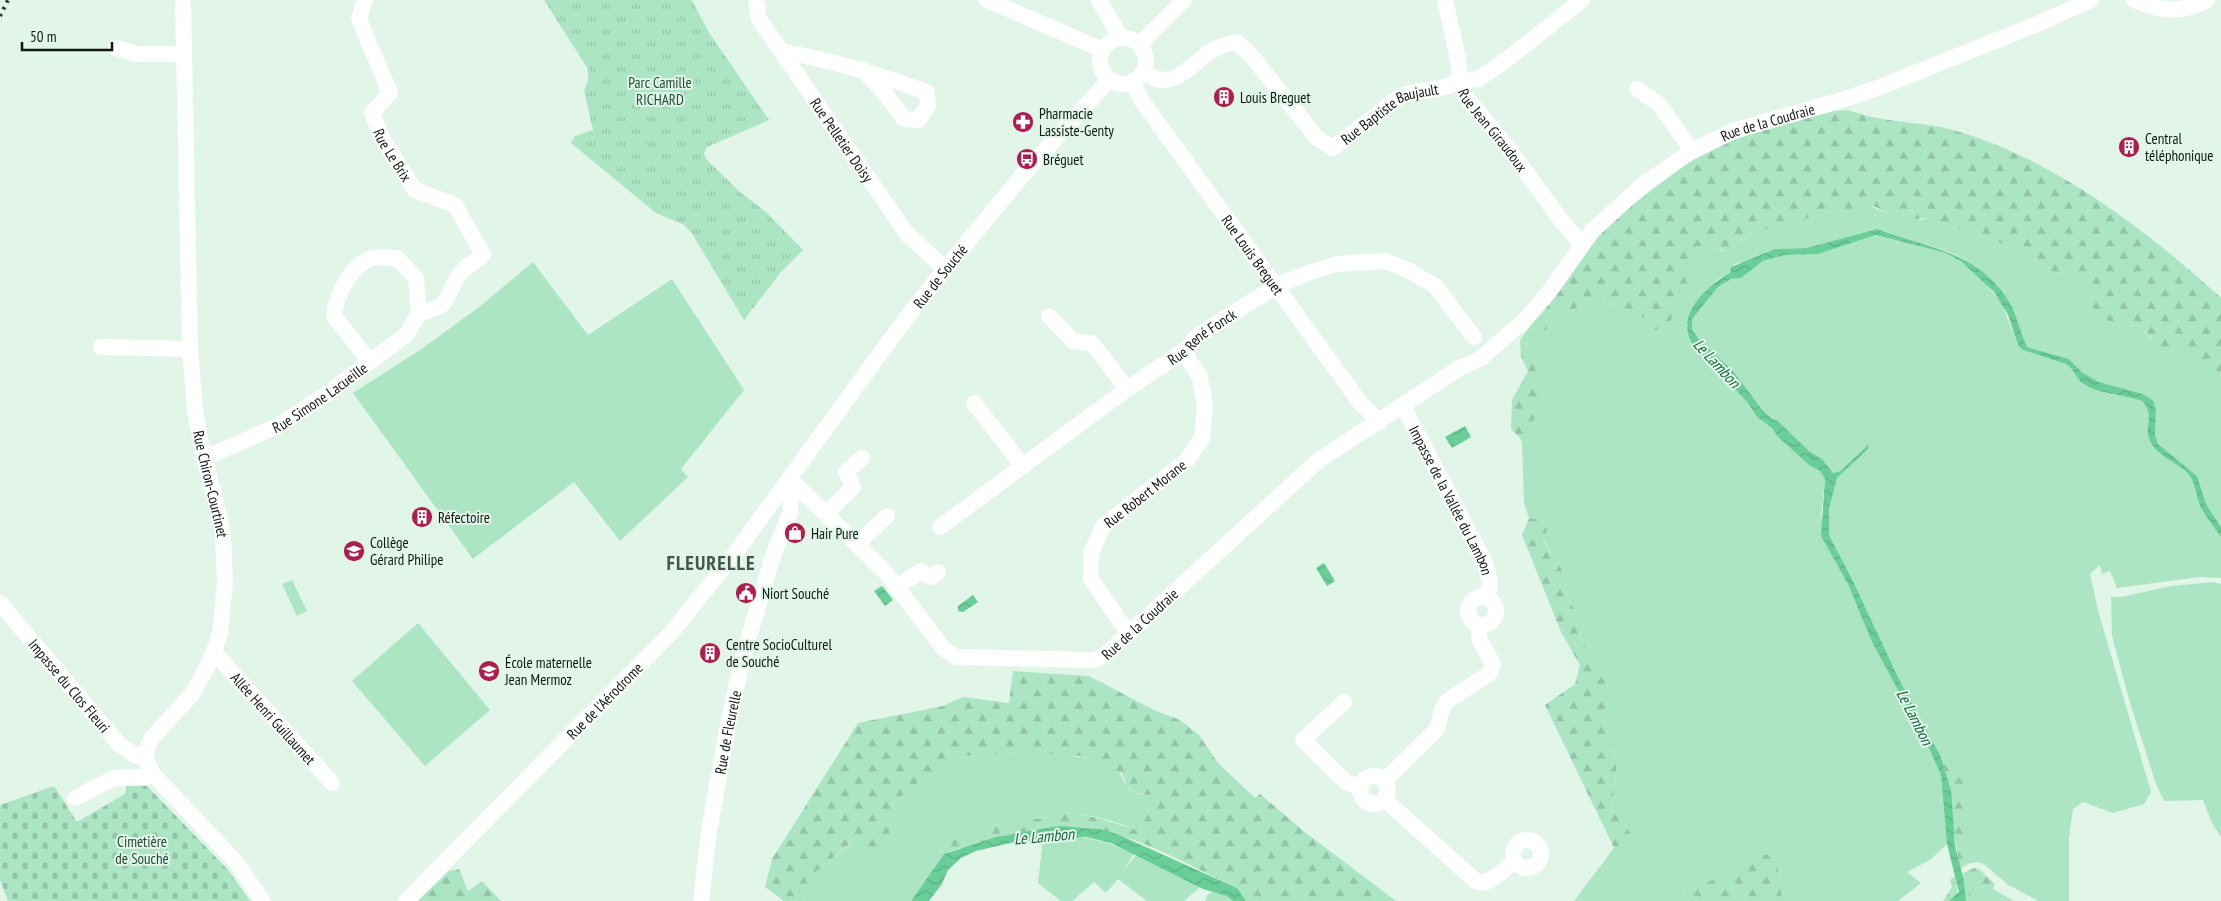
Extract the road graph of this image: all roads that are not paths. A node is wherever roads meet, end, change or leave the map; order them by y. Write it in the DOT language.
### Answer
graph roads {
  1 [pos="183,0"];
  2 [pos="366,0"];
  3 [pos="756,0"];
  4 [pos="987,0"];
  5 [pos="1099,0"];
  6 [pos="1184,0"];
  7 [pos="1582,0"];
  8 [pos="2091,0"];
  9 [pos="2134,0"];
  10 [pos="2207,0"];
  11 [pos="1444,3"];
  12 [pos="1121,38"];
  13 [pos="1140,44"];
  14 [pos="116,48"];
  15 [pos="1103,50"];
  16 [pos="781,51"];
  17 [pos="183,54"];
  18 [pos="862,68"];
  19 [pos="1138,77"];
  20 [pos="1109,80"];
  21 [pos="1460,81"];
  22 [pos="1637,89"];
  23 [pos="1692,150"];
  24 [pos="1582,245"];
  25 [pos="945,269"];
  26 [pos="1276,287"];
  27 [pos="418,313"];
  28 [pos="1049,316"];
  29 [pos="1474,336"];
  30 [pos="1506,337"];
  31 [pos="101,347"];
  32 [pos="1188,348"];
  33 [pos="190,349"];
  34 [pos="370,362"];
  35 [pos="1461,367"];
  36 [pos="1127,389"];
  37 [pos="974,403"];
  38 [pos="1403,406"];
  39 [pos="1380,422"];
  40 [pos="204,458"];
  41 [pos="862,458"];
  42 [pos="1022,465"];
  43 [pos="788,482"];
  44 [pos="769,508"];
  45 [pos="826,514"];
  46 [pos="887,516"];
  47 [pos="940,527"];
  48 [pos="779,538"];
  49 [pos="857,544"];
  50 [pos="938,572"];
  51 [pos="896,587"];
  52 [pos="0,603"];
  53 [pos="1128,633"];
  54 [pos="214,652"];
  55 [pos="1344,702"];
  56 [pos="145,755"];
  57 [pos="151,772"];
  58 [pos="1384,781"];
  59 [pos="332,783"];
  60 [pos="1361,788"];
  61 [pos="75,798"];
  62 [pos="1384,799"];
  63 [pos="1514,862"];
  64 [pos="263,901"];
  65 [pos="406,901"];
  66 [pos="701,901"];
  1 -- 17 [label="street, Rue Chiron-Courtinet"];
  2 -- 27 [label="street, Rue Le Brix"];
  3 -- 16 [label="street, Rue Pelletier Doisy"];
  4 -- 15 [label="street"];
  5 -- 12 [label="street"];
  6 -- 13 [label="street"];
  7 -- 21 [label="street"];
  8 -- 23 [label="street, Rue de la Coudraie"];
  9 -- 10 [label="street"];
  11 -- 21 [label="street, Rue Jean Giraudoux"];
  12 -- 13 [label="street"];
  12 -- 15 [label="street"];
  13 -- 19 [label="street"];
  14 -- 17 [label="street"];
  15 -- 20 [label="street"];
  16 -- 18 [label="street"];
  16 -- 25 [label="street, Rue Pelletier Doisy"];
  17 -- 33 [label="street, Rue Chiron-Courtinet"];
  19 -- 20 [label="street"];
  19 -- 21 [label="street, Rue Baptiste Baujault"];
  19 -- 26 [label="street, Rue Louis Breguet"];
  20 -- 25 [label="street, Rue de Souché"];
  21 -- 24 [label="street, Rue Jean Giraudoux"];
  22 -- 23 [label="street"];
  23 -- 24 [label="street, Rue de la Coudraie"];
  24 -- 30 [label="street, Rue de la Coudraie"];
  25 -- 43 [label="street, Rue de Souché"];
  26 -- 29 [label="street, Rue René Fonck"];
  26 -- 32 [label="street, Rue René Fonck"];
  26 -- 39 [label="street, Rue Louis Breguet"];
  27 -- 34 [label="street, Rue Simone Lacueille"];
  27 -- 34 [label="street"];
  28 -- 36 [label="street"];
  29 -- 30 [label="street"];
  29 -- 35 [label="street, Rue de la Coudraie"];
  30 -- 35 [label="street, Rue de la Coudraie"];
  31 -- 33 [label="street"];
  32 -- 36 [label="street, Rue René Fonck"];
  32 -- 53 [label="street, Rue Robert Morane"];
  33 -- 40 [label="street, Rue Chiron-Courtinet"];
  34 -- 40 [label="street, Rue Simone Lacueille"];
  35 -- 38 [label="street, Rue de la Coudraie"];
  36 -- 42 [label="street, Rue René Fonck"];
  37 -- 42 [label="street"];
  38 -- 39 [label="street, Rue de la Coudraie"];
  38 -- 58 [label="street, Impasse de la Vallée du Lambon"];
  39 -- 53 [label="street, Rue de la Coudraie"];
  40 -- 54 [label="street, Rue Chiron-Courtinet"];
  41 -- 45 [label="street"];
  42 -- 47 [label="street, Rue René Fonck"];
  43 -- 44 [label="street, Rue de l'Aérodrome"];
  43 -- 45 [label="street, Rue de la Coudraie"];
  43 -- 48 [label="street, Rue de Fleurelle"];
  44 -- 48 [label="street"];
  44 -- 65 [label="street, Rue de l'Aérodrome"];
  45 -- 49 [label="street, Rue de la Coudraie"];
  46 -- 49 [label="street"];
  48 -- 66 [label="street, Rue de Fleurelle"];
  49 -- 51 [label="street, Rue de la Coudraie"];
  50 -- 51 [label="street"];
  51 -- 53 [label="street, Rue de la Coudraie"];
  52 -- 56 [label="street, Impasse du Clos Fleuri"];
  54 -- 56 [label="street, Rue Chiron-Courtinet"];
  54 -- 59 [label="street, Allée Henri Guillaumet"];
  55 -- 60 [label="street"];
  56 -- 57 [label="street"];
  57 -- 61 [label="street"];
  57 -- 64 [label="street"];
  58 -- 60 [label="street"];
  58 -- 62 [label="street"];
  60 -- 62 [label="street"];
  62 -- 63 [label="street"];
}
